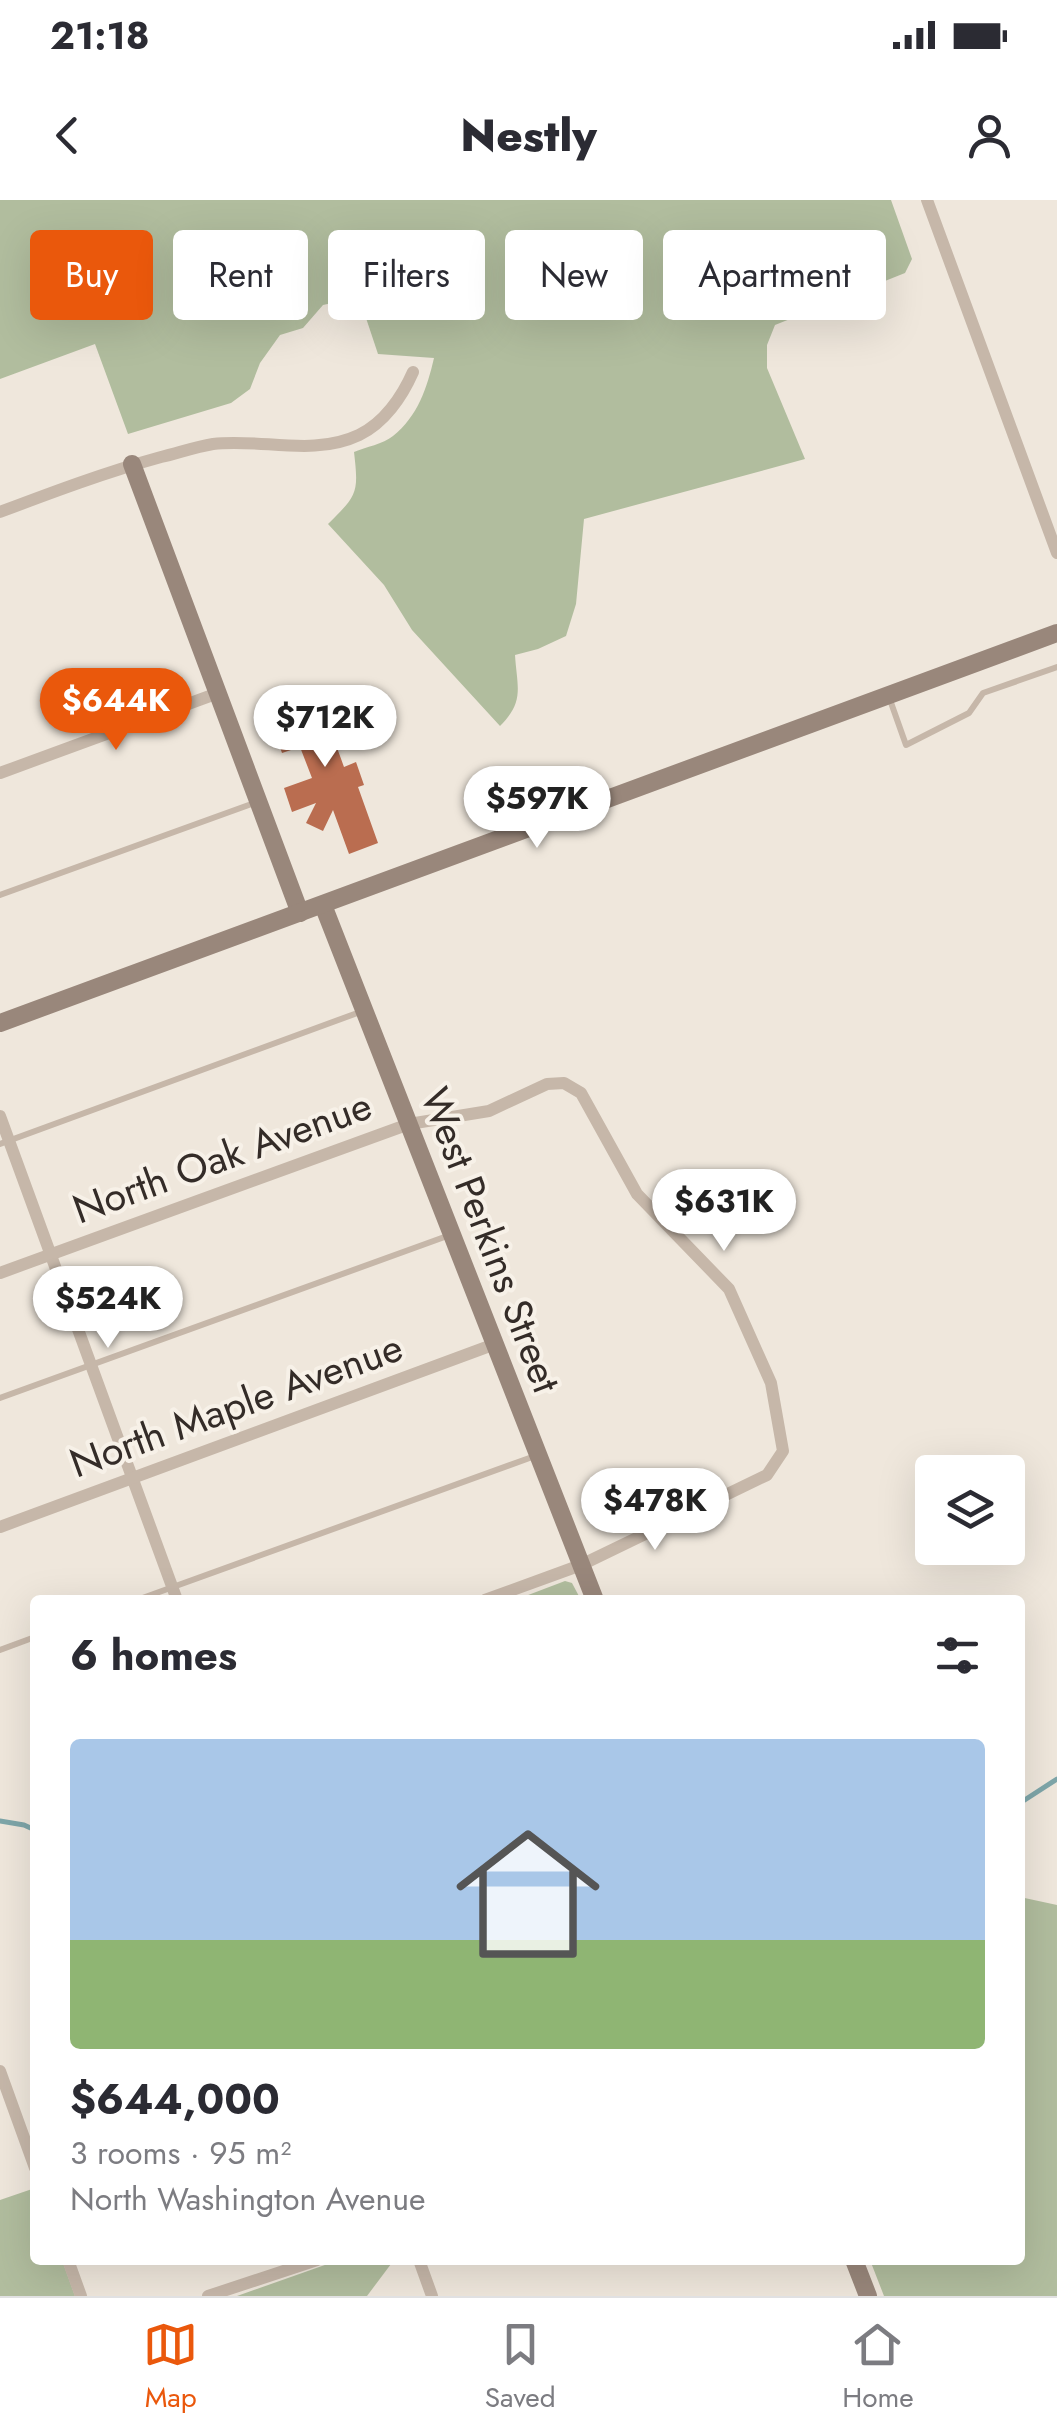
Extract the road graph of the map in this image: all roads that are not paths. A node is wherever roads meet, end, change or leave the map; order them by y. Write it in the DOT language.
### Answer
graph roads {
  1 [pos="928,200"];
  2 [pos="413,372"];
  3 [pos="132,464"];
  4 [pos="0,512"];
  5 [pos="1057,553"];
  6 [pos="1057,633"];
  7 [pos="1057,668"];
  8 [pos="218,693"];
  9 [pos="889,696"];
  10 [pos="0,773"];
  11 [pos="258,801"];
  12 [pos="0,896"];
  13 [pos="323,905"];
  14 [pos="300,913"];
  15 [pos="364,1011"];
  16 [pos="0,1023"];
  17 [pos="0,1116"];
  18 [pos="408,1124"];
  19 [pos="4,1143"];
  20 [pos="452,1234"];
  21 [pos="50,1255"];
  22 [pos="0,1274"];
  23 [pos="495,1344"];
  24 [pos="90,1364"];
  25 [pos="0,1398"];
  26 [pos="538,1454"];
  27 [pos="132,1478"];
  28 [pos="0,1527"];
  29 [pos="581,1564"];
  30 [pos="174,1594"];
  31 [pos="498,1595"];
  32 [pos="593,1595"];
  33 [pos="30,1640"];
  34 [pos="0,1650"];
  35 [pos="0,2070"];
  36 [pos="30,2154"];
  37 [pos="70,2265"];
  38 [pos="302,2265"];
  39 [pos="421,2265"];
  40 [pos="856,2265"];
  41 [pos="81,2296"];
  42 [pos="208,2296"];
  43 [pos="432,2296"];
  44 [pos="868,2296"];
  1 -- 5 [label="street"];
  2 -- 3 [label="street"];
  3 -- 4 [label="street"];
  3 -- 8 [label="street"];
  6 -- 9 [label="street"];
  7 -- 9 [label="lane"];
  8 -- 10 [label="street"];
  8 -- 11 [label="street"];
  9 -- 13 [label="street"];
  11 -- 12 [label="lane"];
  11 -- 14 [label="street"];
  13 -- 14 [label="street"];
  13 -- 15 [label="street, West Perkins Street"];
  14 -- 16 [label="street"];
  15 -- 18 [label="street, West Perkins Street"];
  15 -- 19 [label="lane"];
  17 -- 19 [label="street"];
  18 -- 20 [label="street, West Perkins Street"];
  18 -- 21 [label="street, North Oak Avenue"];
  18 -- 29 [label="street, North Oak Avenue"];
  19 -- 21 [label="street"];
  20 -- 23 [label="street, West Perkins Street"];
  20 -- 24 [label="lane"];
  21 -- 22 [label="street, North Oak Avenue"];
  21 -- 24 [label="street"];
  23 -- 26 [label="street, West Perkins Street"];
  23 -- 27 [label="street, North Maple Avenue"];
  24 -- 25 [label="lane"];
  24 -- 27 [label="street"];
  26 -- 29 [label="street, West Perkins Street"];
  26 -- 30 [label="lane"];
  27 -- 28 [label="street, North Maple Avenue"];
  27 -- 30 [label="street"];
  29 -- 31 [label="street"];
  29 -- 32 [label="street, West Perkins Street"];
  33 -- 34 [label="lane"];
  35 -- 36 [label="street"];
  37 -- 41 [label="street"];
  38 -- 42 [label="street"];
  39 -- 43 [label="street"];
  40 -- 44 [label="street"];
}
